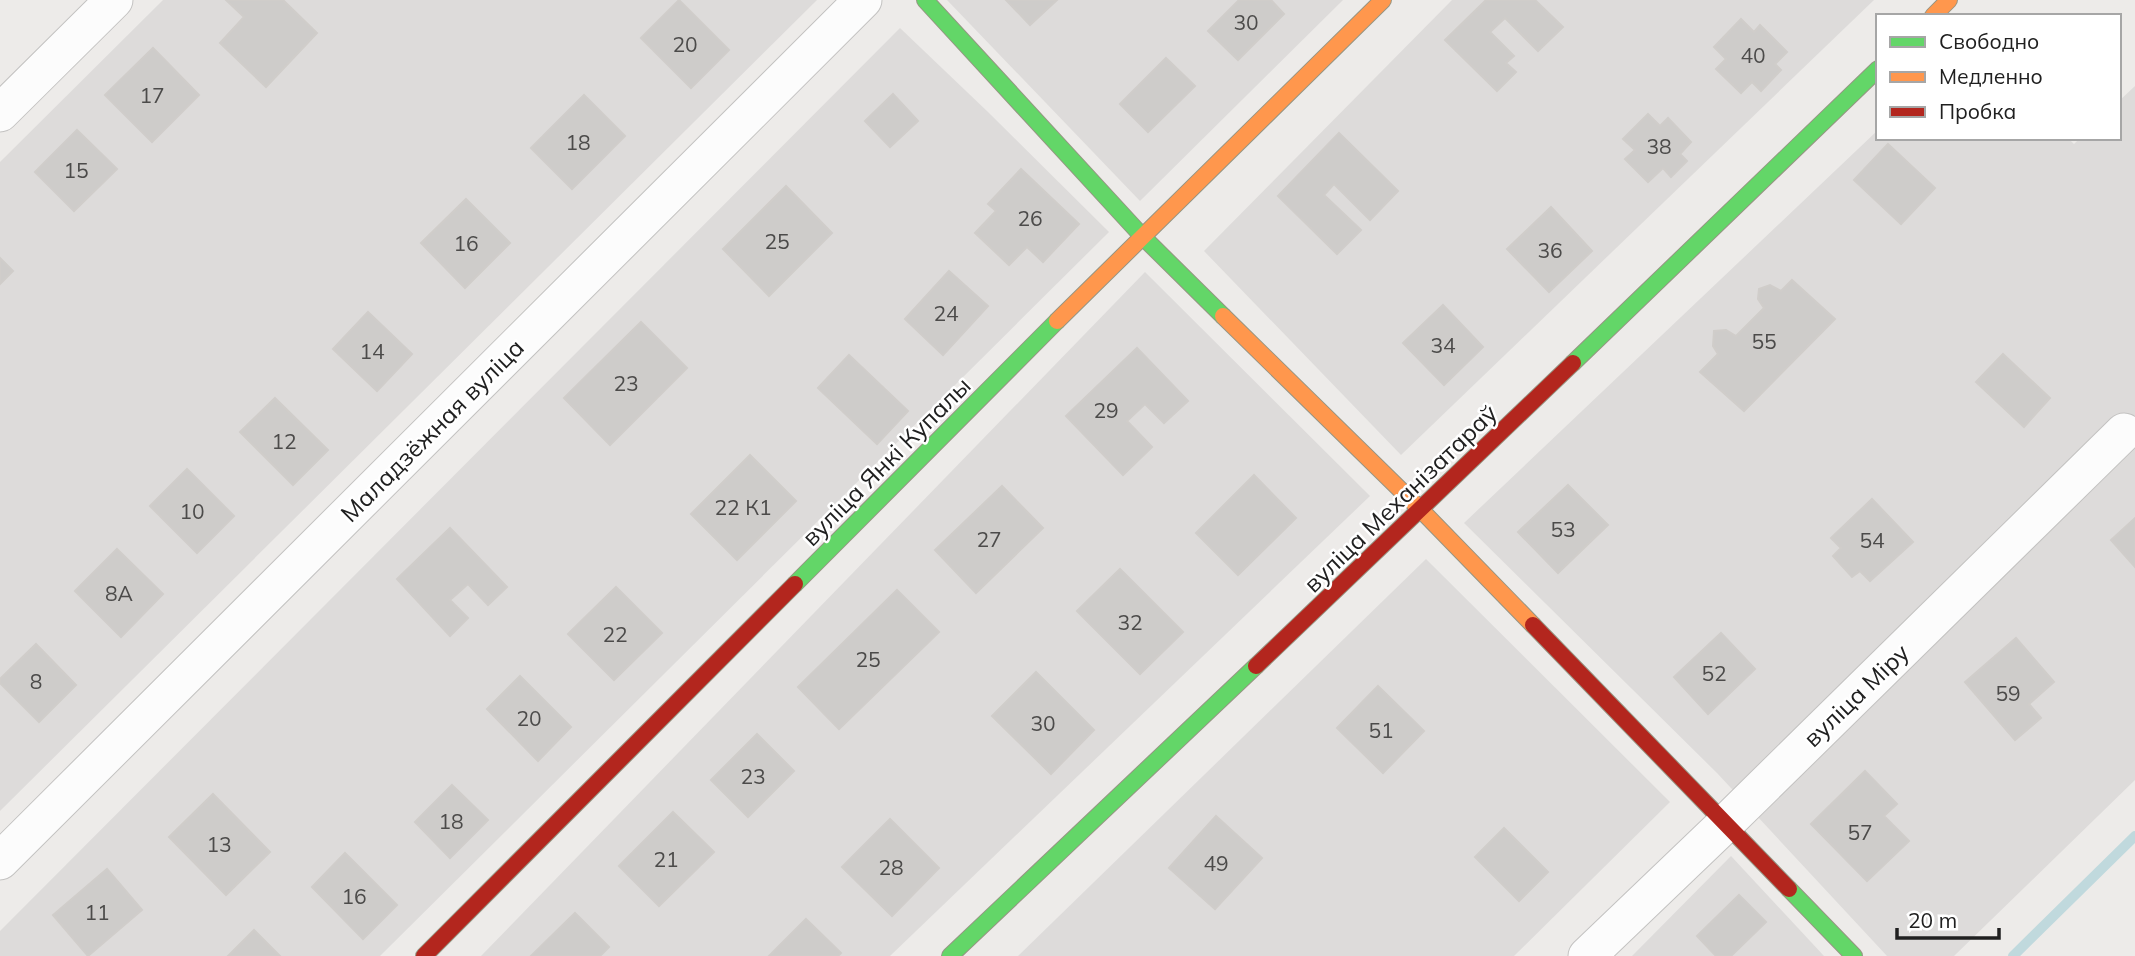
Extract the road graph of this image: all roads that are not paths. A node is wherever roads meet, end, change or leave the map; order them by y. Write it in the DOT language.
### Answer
graph roads {
  1 [pos="114,0"];
  2 [pos="863,0"];
  3 [pos="925,0"];
  4 [pos="1383,0"];
  5 [pos="1949,0"];
  6 [pos="1935,14"];
  7 [pos="1876,71"];
  8 [pos="0,113"];
  9 [pos="1142,236"];
  10 [pos="2124,432"];
  11 [pos="1421,510"];
  12 [pos="1725,824"];
  13 [pos="0,861"];
  14 [pos="424,956"];
  15 [pos="950,956"];
  16 [pos="1587,956"];
  17 [pos="1854,956"];
  1 -- 8 [label="street"];
  2 -- 13 [label="street, Маладзёжная вуліца"];
  3 -- 9 [label="street"];
  4 -- 9 [label="street, вуліца Янкі Купалы"];
  5 -- 6 [label="street"];
  7 -- 11 [label="street, вуліца Механізатараў"];
  9 -- 11 [label="street"];
  9 -- 14 [label="street, вуліца Янкі Купалы"];
  10 -- 12 [label="street, вуліца Міру"];
  11 -- 12 [label="street"];
  11 -- 15 [label="street, вуліца Механізатараў"];
  12 -- 16 [label="street, вуліца Міру"];
  12 -- 17 [label="street"];
}
